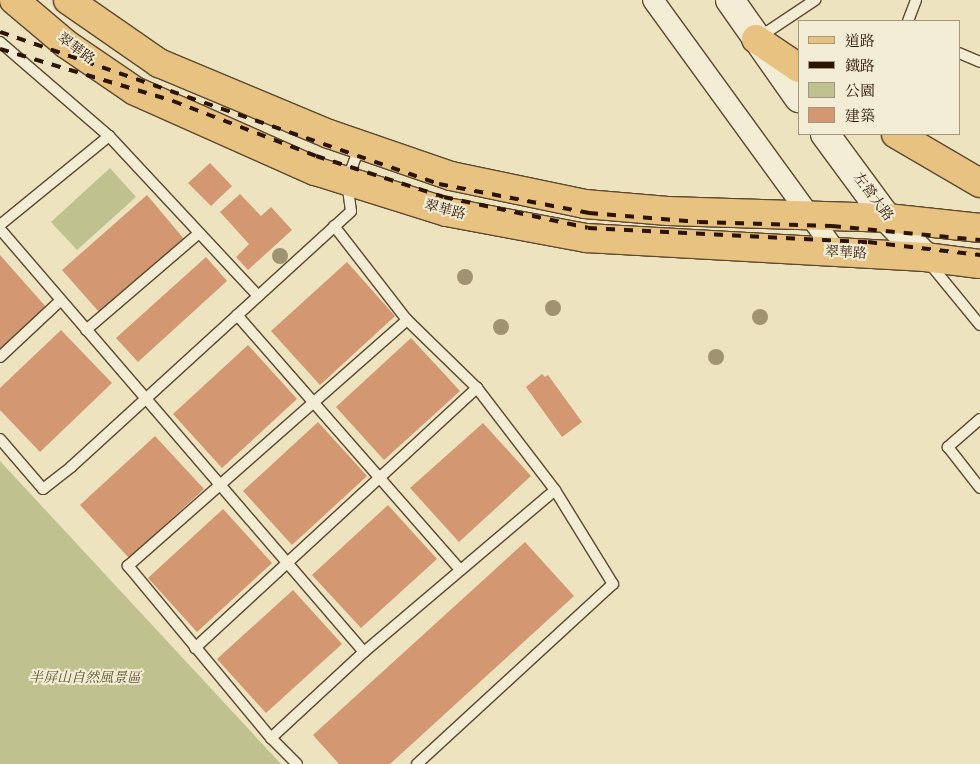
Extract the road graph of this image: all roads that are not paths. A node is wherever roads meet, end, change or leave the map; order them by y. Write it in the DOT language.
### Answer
graph roads {
  1 [pos="14,0"];
  2 [pos="68,0"];
  3 [pos="652,0"];
  4 [pos="730,0"];
  5 [pos="815,0"];
  6 [pos="916,0"];
  7 [pos="908,20"];
  8 [pos="756,40"];
  9 [pos="0,42"];
  10 [pos="960,53"];
  11 [pos="980,62"];
  12 [pos="798,67"];
  13 [pos="798,97"];
  14 [pos="826,135"];
  15 [pos="898,135"];
  16 [pos="109,136"];
  17 [pos="360,145"];
  18 [pos="347,181"];
  19 [pos="980,184"];
  20 [pos="812,217"];
  21 [pos="888,218"];
  22 [pos="334,226"];
  23 [pos="0,227"];
  24 [pos="980,228"];
  25 [pos="199,233"];
  26 [pos="837,252"];
  27 [pos="925,257"];
  28 [pos="980,264"];
  29 [pos="258,296"];
  30 [pos="61,300"];
  31 [pos="237,315"];
  32 [pos="408,320"];
  33 [pos="980,325"];
  34 [pos="86,330"];
  35 [pos="0,357"];
  36 [pos="477,388"];
  37 [pos="145,399"];
  38 [pos="315,401"];
  39 [pos="980,419"];
  40 [pos="0,439"];
  41 [pos="378,478"];
  42 [pos="219,484"];
  43 [pos="980,488"];
  44 [pos="556,490"];
  45 [pos="288,560"];
  46 [pos="460,570"];
  47 [pos="195,648"];
  48 [pos="364,652"];
  49 [pos="271,738"];
  50 [pos="297,764"];
  51 [pos="417,764"];
  1 -- 18 [label="main road, 翠華路"];
  2 -- 17 [label="main road"];
  3 -- 20 [label="street"];
  4 -- 8 [label="street"];
  5 -- 8 [label="lane"];
  6 -- 7 [label="lane"];
  8 -- 12 [label="main road"];
  8 -- 13 [label="street"];
  9 -- 16 [label="lane"];
  10 -- 11 [label="lane"];
  14 -- 21 [label="street, 左營大路"];
  15 -- 19 [label="main road"];
  16 -- 23 [label="lane"];
  16 -- 25 [label="lane"];
  17 -- 18 [label="lane"];
  17 -- 20 [label="main road"];
  18 -- 22 [label="lane"];
  18 -- 26 [label="main road, 翠華路"];
  20 -- 21 [label="main road"];
  20 -- 26 [label="street"];
  21 -- 24 [label="main road"];
  21 -- 27 [label="street, 左營大路"];
  22 -- 29 [label="lane"];
  22 -- 32 [label="lane"];
  23 -- 30 [label="lane"];
  25 -- 29 [label="lane"];
  25 -- 34 [label="lane"];
  26 -- 27 [label="main road, 翠華路"];
  27 -- 28 [label="main road, 翠華路"];
  27 -- 33 [label="lane"];
  29 -- 31 [label="lane"];
  30 -- 34 [label="lane"];
  30 -- 35 [label="lane"];
  31 -- 37 [label="lane"];
  31 -- 38 [label="lane"];
  32 -- 36 [label="lane"];
  32 -- 38 [label="lane"];
  34 -- 37 [label="lane"];
  36 -- 41 [label="lane"];
  36 -- 44 [label="lane"];
  37 -- 40 [label="lane"];
  37 -- 42 [label="lane"];
  38 -- 41 [label="lane"];
  38 -- 42 [label="lane"];
  39 -- 43 [label="lane"];
  41 -- 45 [label="lane"];
  41 -- 46 [label="lane"];
  42 -- 45 [label="lane"];
  42 -- 47 [label="lane"];
  44 -- 46 [label="lane"];
  44 -- 51 [label="lane"];
  45 -- 47 [label="lane"];
  45 -- 48 [label="lane"];
  46 -- 48 [label="lane"];
  47 -- 49 [label="lane"];
  48 -- 49 [label="lane"];
  49 -- 50 [label="lane"];
}
